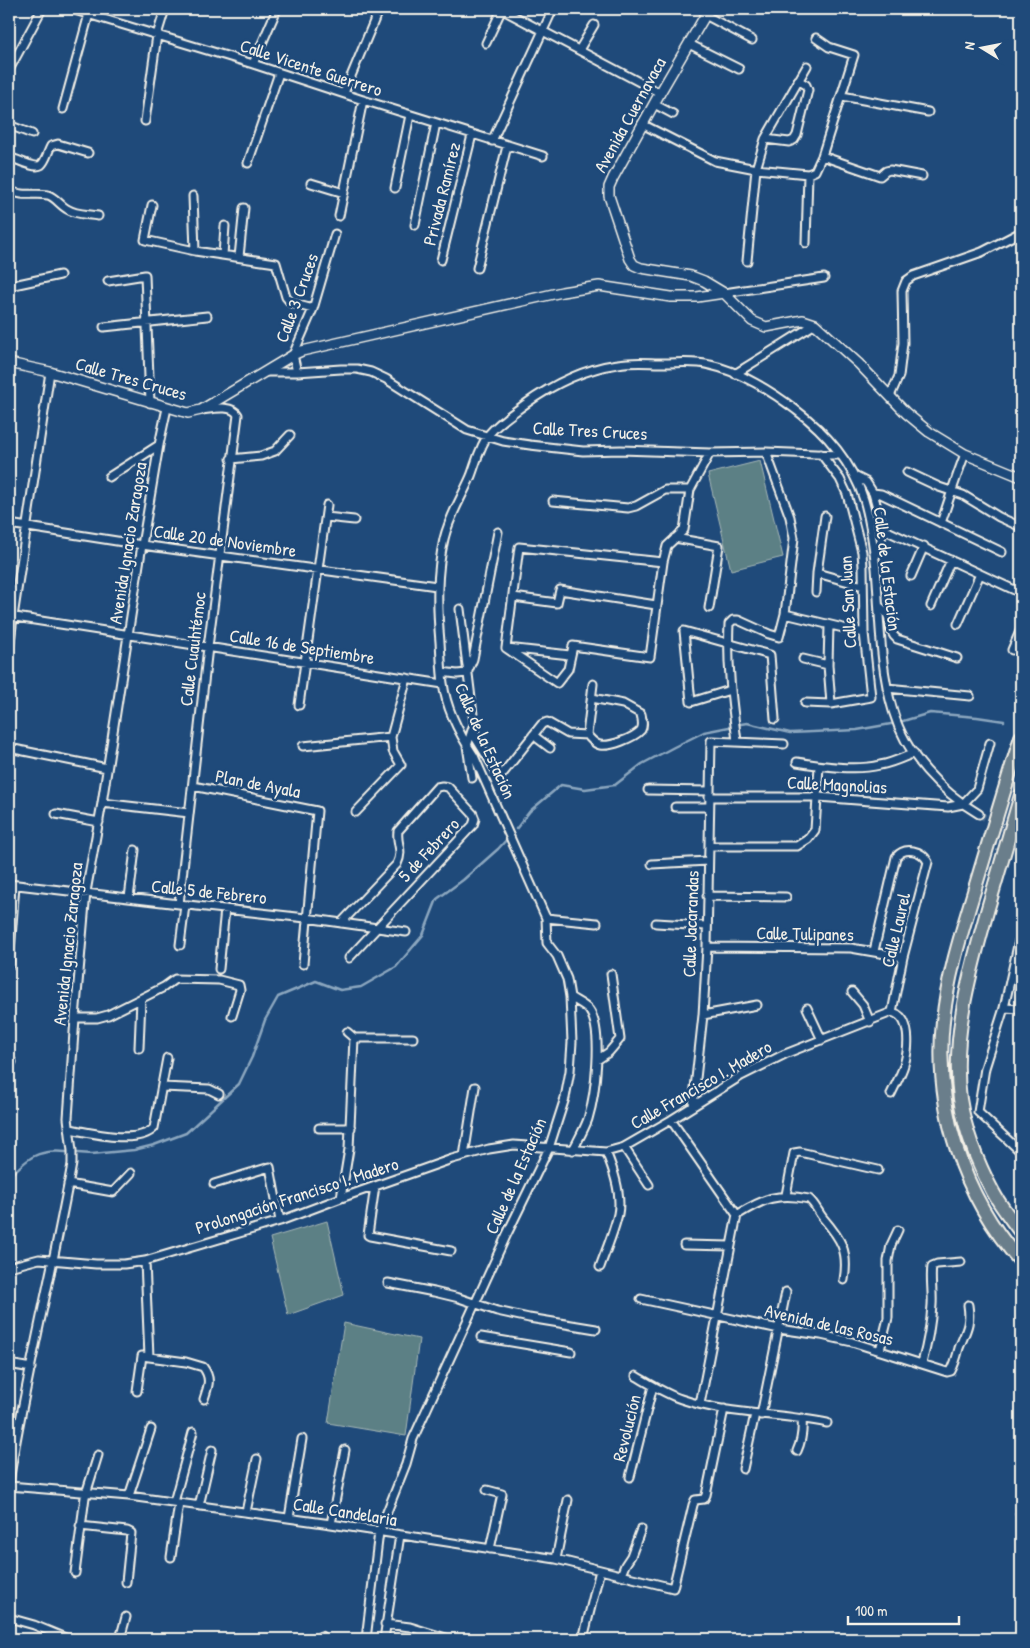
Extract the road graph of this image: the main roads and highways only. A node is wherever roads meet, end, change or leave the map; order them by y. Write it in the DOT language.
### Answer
graph roads {
  1 [pos="1021,737"];
  2 [pos="1021,795"];
  3 [pos="1021,1233"];
  4 [pos="1021,1262"];
  1 -- 4 [label="highway"];
  2 -- 3 [label="highway"];
}
